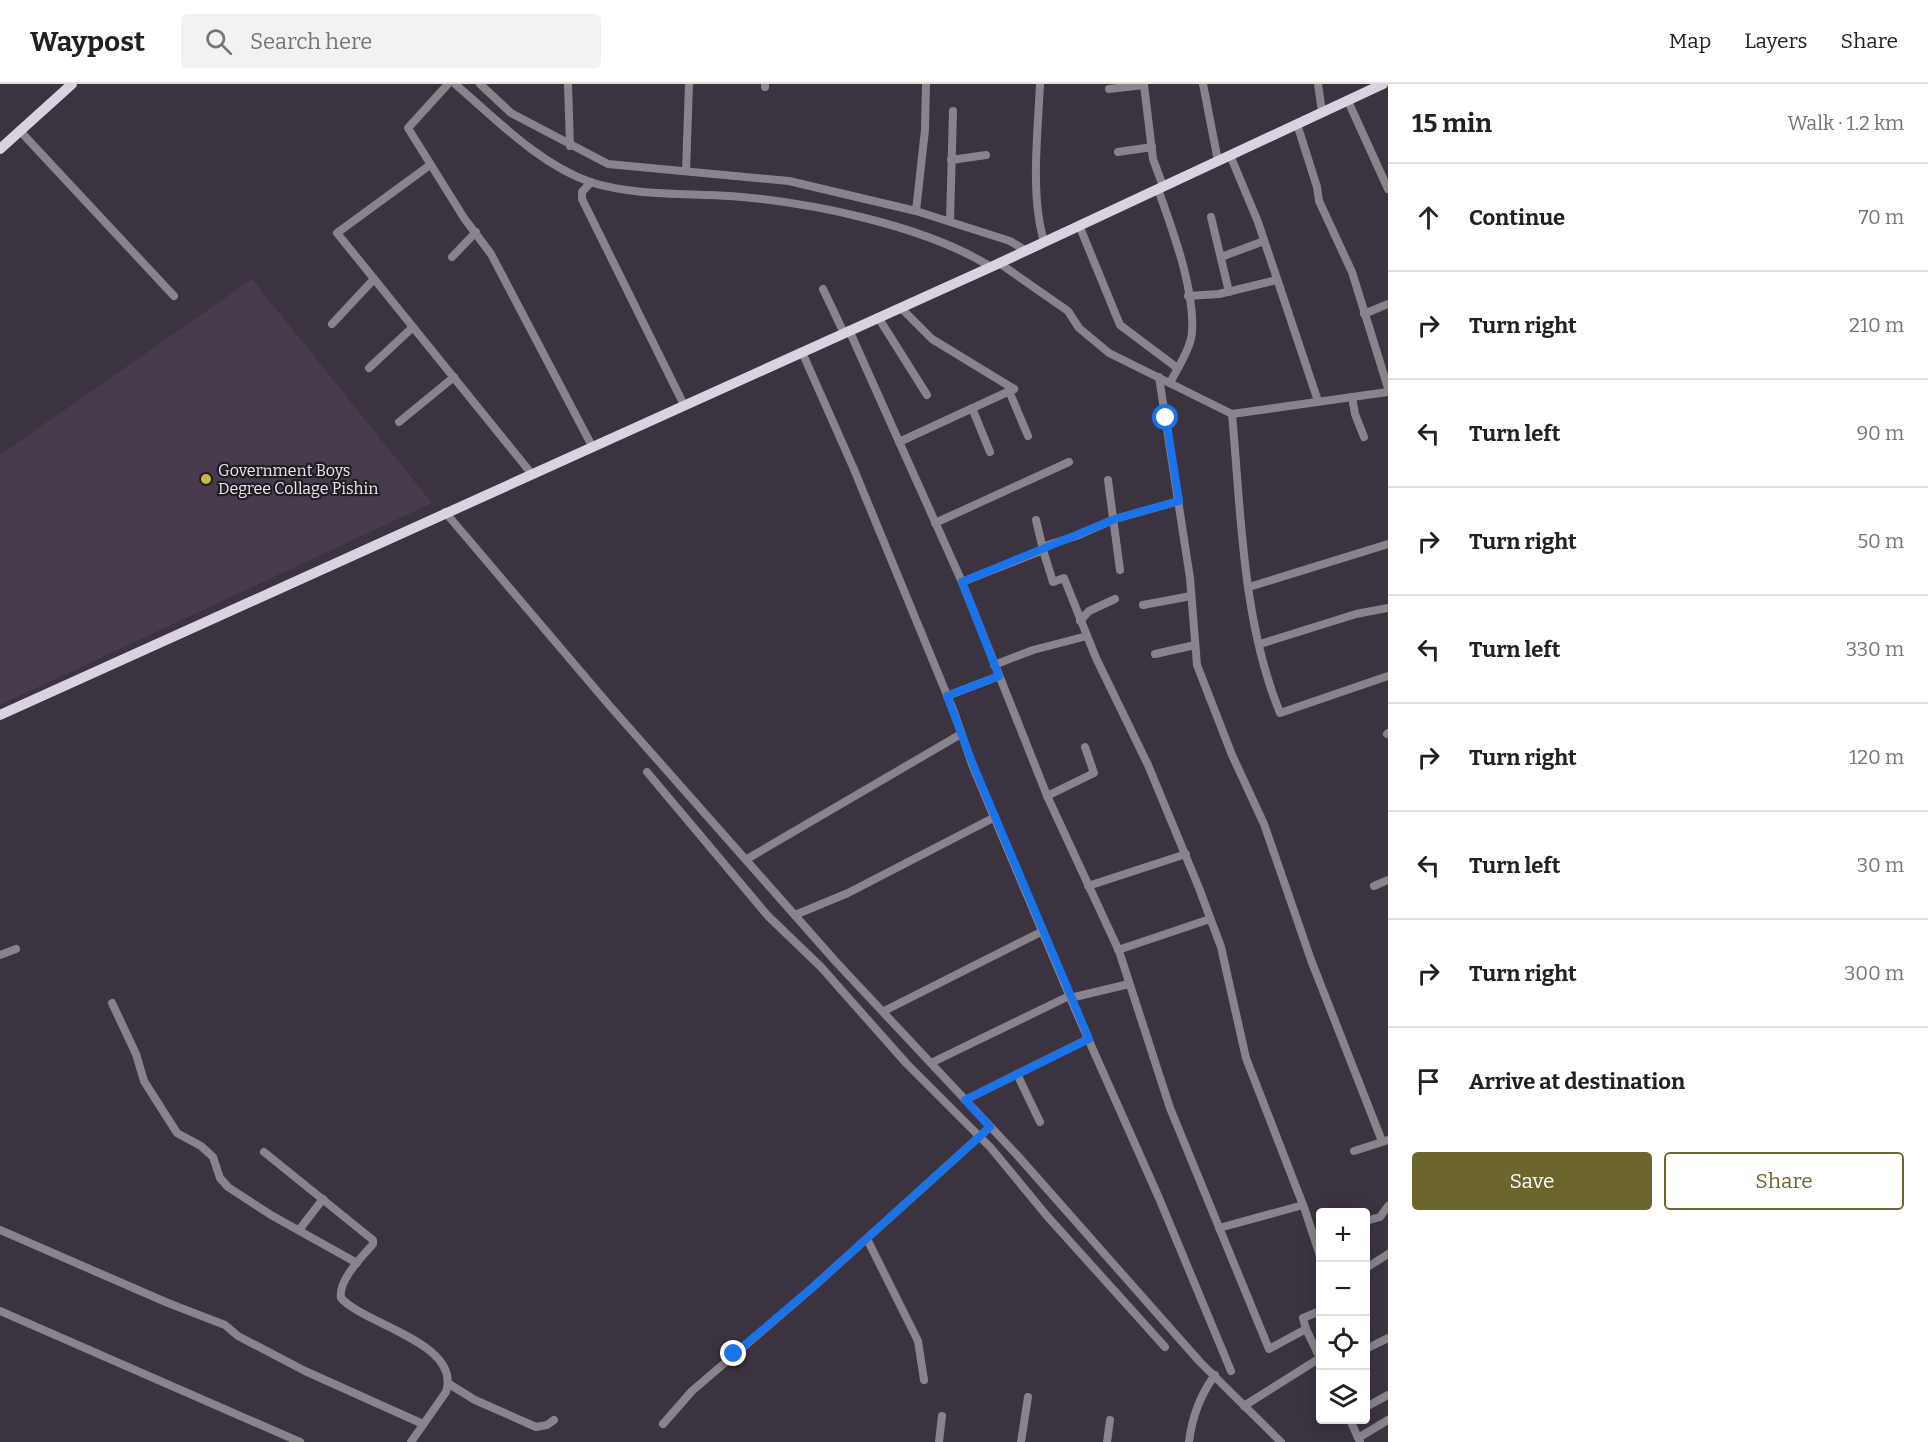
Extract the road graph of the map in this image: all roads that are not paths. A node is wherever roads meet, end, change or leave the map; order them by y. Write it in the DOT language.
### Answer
graph roads {
  1 [pos="72,84"];
  2 [pos="448,84"];
  3 [pos="455,84"];
  4 [pos="480,84"];
  5 [pos="568,84"];
  6 [pos="689,84"];
  7 [pos="926,84"];
  8 [pos="1041,84"];
  9 [pos="1203,84"];
  10 [pos="1318,84"];
  11 [pos="1383,84"];
  12 [pos="1109,89"];
  13 [pos="1348,100"];
  14 [pos="952,111"];
  15 [pos="1322,112"];
  16 [pos="1297,124"];
  17 [pos="21,131"];
  18 [pos="570,146"];
  19 [pos="1152,147"];
  20 [pos="0,149"];
  21 [pos="1118,152"];
  22 [pos="986,155"];
  23 [pos="1230,155"];
  24 [pos="951,160"];
  25 [pos="1218,161"];
  26 [pos="430,165"];
  27 [pos="686,171"];
  28 [pos="591,182"];
  29 [pos="1160,187"];
  30 [pos="1388,189"];
  31 [pos="916,211"];
  32 [pos="1211,217"];
  33 [pos="950,221"];
  34 [pos="1078,225"];
  35 [pos="476,232"];
  36 [pos="1044,241"];
  37 [pos="1264,241"];
  38 [pos="1025,250"];
  39 [pos="452,257"];
  40 [pos="1221,257"];
  41 [pos="995,265"];
  42 [pos="374,279"];
  43 [pos="1278,280"];
  44 [pos="824,289"];
  45 [pos="1228,292"];
  46 [pos="174,296"];
  47 [pos="1188,296"];
  48 [pos="1388,304"];
  49 [pos="901,308"];
  50 [pos="1364,314"];
  51 [pos="878,317"];
  52 [pos="332,324"];
  53 [pos="413,327"];
  54 [pos="847,332"];
  55 [pos="802,352"];
  56 [pos="369,368"];
  57 [pos="1176,369"];
  58 [pos="454,377"];
  59 [pos="1159,377"];
  60 [pos="1170,382"];
  61 [pos="1388,389"];
  62 [pos="1009,391"];
  63 [pos="927,395"];
  64 [pos="1352,397"];
  65 [pos="1318,402"];
  66 [pos="684,405"];
  67 [pos="972,408"];
  68 [pos="1232,414"];
  69 [pos="399,422"];
  70 [pos="1028,436"];
  71 [pos="1364,437"];
  72 [pos="899,442"];
  73 [pos="592,446"];
  74 [pos="990,452"];
  75 [pos="1069,462"];
  76 [pos="531,473"];
  77 [pos="1108,480"];
  78 [pos="1179,501"];
  79 [pos="445,512"];
  80 [pos="1115,519"];
  81 [pos="1036,520"];
  82 [pos="935,523"];
  83 [pos="1388,544"];
  84 [pos="1043,548"];
  85 [pos="1120,570"];
  86 [pos="962,582"];
  87 [pos="1249,587"];
  88 [pos="1191,596"];
  89 [pos="1115,599"];
  90 [pos="1143,605"];
  91 [pos="1388,608"];
  92 [pos="1080,621"];
  93 [pos="1087,636"];
  94 [pos="1260,644"];
  95 [pos="1195,645"];
  96 [pos="1155,654"];
  97 [pos="994,664"];
  98 [pos="999,676"];
  99 [pos="1388,676"];
  100 [pos="947,696"];
  101 [pos="0,715"];
  102 [pos="961,734"];
  103 [pos="1084,747"];
  104 [pos="647,772"];
  105 [pos="1047,796"];
  106 [pos="995,817"];
  107 [pos="1186,854"];
  108 [pos="747,859"];
  109 [pos="1388,880"];
  110 [pos="1089,886"];
  111 [pos="1374,886"];
  112 [pos="795,915"];
  113 [pos="1210,919"];
  114 [pos="1043,931"];
  115 [pos="16,949"];
  116 [pos="1118,950"];
  117 [pos="0,955"];
  118 [pos="1129,984"];
  119 [pos="1070,997"];
  120 [pos="112,1003"];
  121 [pos="884,1011"];
  122 [pos="1089,1039"];
  123 [pos="931,1063"];
  124 [pos="1017,1074"];
  125 [pos="965,1100"];
  126 [pos="1040,1122"];
  127 [pos="990,1127"];
  128 [pos="980,1137"];
  129 [pos="1385,1140"];
  130 [pos="1354,1151"];
  131 [pos="264,1152"];
  132 [pos="323,1199"];
  133 [pos="1303,1205"];
  134 [pos="1388,1206"];
  135 [pos="1370,1220"];
  136 [pos="1219,1228"];
  137 [pos="0,1230"];
  138 [pos="298,1230"];
  139 [pos="1316,1232"];
  140 [pos="867,1239"];
  141 [pos="1388,1254"];
  142 [pos="357,1263"];
  143 [pos="1370,1265"];
  144 [pos="0,1311"];
  145 [pos="1316,1313"];
  146 [pos="1306,1329"];
  147 [pos="1388,1338"];
  148 [pos="1165,1347"];
  149 [pos="1370,1347"];
  150 [pos="1316,1350"];
  151 [pos="1316,1361"];
  152 [pos="1231,1371"];
  153 [pos="1215,1375"];
  154 [pos="924,1380"];
  155 [pos="448,1384"];
  156 [pos="1388,1395"];
  157 [pos="1028,1397"];
  158 [pos="1370,1404"];
  159 [pos="1244,1406"];
  160 [pos="942,1416"];
  161 [pos="554,1420"];
  162 [pos="1110,1420"];
  163 [pos="1388,1420"];
  164 [pos="423,1424"];
  165 [pos="663,1424"];
  166 [pos="1352,1424"];
  167 [pos="1359,1440"];
  168 [pos="300,1442"];
  169 [pos="411,1442"];
  170 [pos="939,1442"];
  171 [pos="1021,1442"];
  172 [pos="1107,1442"];
  173 [pos="1189,1442"];
  174 [pos="1281,1442"];
  1 -- 17 [label="main road"];
  2 -- 26 [label="street"];
  3 -- 28 [label="street"];
  4 -- 18 [label="street"];
  5 -- 18 [label="street"];
  6 -- 27 [label="street"];
  7 -- 31 [label="street"];
  8 -- 36 [label="street"];
  9 -- 25 [label="street"];
  10 -- 15 [label="street"];
  11 -- 13 [label="main road"];
  12 -- 19 [label="street"];
  13 -- 15 [label="main road"];
  13 -- 30 [label="street"];
  14 -- 24 [label="street"];
  15 -- 16 [label="main road"];
  16 -- 23 [label="main road"];
  16 -- 50 [label="street"];
  17 -- 20 [label="main road"];
  17 -- 46 [label="street"];
  18 -- 27 [label="street"];
  19 -- 21 [label="street"];
  19 -- 29 [label="street"];
  22 -- 24 [label="street"];
  23 -- 25 [label="main road"];
  23 -- 37 [label="street"];
  24 -- 33 [label="street"];
  25 -- 29 [label="main road"];
  26 -- 35 [label="street"];
  26 -- 42 [label="street"];
  27 -- 31 [label="street"];
  28 -- 41 [label="street"];
  28 -- 66 [label="street"];
  29 -- 34 [label="main road"];
  29 -- 47 [label="street"];
  31 -- 33 [label="street"];
  32 -- 40 [label="street"];
  33 -- 38 [label="street"];
  34 -- 36 [label="main road"];
  34 -- 57 [label="street"];
  35 -- 39 [label="street"];
  35 -- 73 [label="street"];
  36 -- 38 [label="main road"];
  37 -- 40 [label="street"];
  37 -- 43 [label="street"];
  38 -- 41 [label="main road"];
  40 -- 45 [label="street"];
  41 -- 49 [label="main road"];
  41 -- 59 [label="street"];
  42 -- 52 [label="street"];
  42 -- 53 [label="street"];
  43 -- 45 [label="street"];
  43 -- 65 [label="street"];
  44 -- 54 [label="street"];
  45 -- 47 [label="street"];
  47 -- 57 [label="street"];
  48 -- 50 [label="street"];
  49 -- 51 [label="main road"];
  49 -- 62 [label="street"];
  50 -- 61 [label="street"];
  51 -- 54 [label="main road"];
  51 -- 63 [label="street"];
  53 -- 56 [label="street"];
  53 -- 58 [label="street"];
  54 -- 55 [label="main road"];
  54 -- 72 [label="street"];
  55 -- 66 [label="main road"];
  55 -- 100 [label="street"];
  57 -- 60 [label="street"];
  58 -- 69 [label="street"];
  58 -- 76 [label="street"];
  59 -- 60 [label="street"];
  59 -- 78 [label="street"];
  60 -- 68 [label="street"];
  61 -- 64 [label="street"];
  62 -- 67 [label="street"];
  62 -- 70 [label="street"];
  64 -- 65 [label="street"];
  64 -- 71 [label="street"];
  65 -- 68 [label="street"];
  66 -- 73 [label="main road"];
  67 -- 72 [label="street"];
  67 -- 74 [label="street"];
  68 -- 87 [label="street"];
  72 -- 82 [label="street"];
  73 -- 76 [label="main road"];
  75 -- 82 [label="street"];
  76 -- 79 [label="main road"];
  77 -- 80 [label="street"];
  78 -- 80 [label="street"];
  78 -- 88 [label="street"];
  79 -- 101 [label="main road"];
  79 -- 108 [label="street"];
  80 -- 84 [label="street"];
  80 -- 85 [label="street"];
  81 -- 84 [label="street"];
  82 -- 86 [label="street"];
  83 -- 87 [label="street"];
  84 -- 86 [label="street"];
  84 -- 92 [label="street"];
  86 -- 97 [label="street"];
  87 -- 94 [label="street"];
  88 -- 90 [label="street"];
  88 -- 95 [label="street"];
  89 -- 92 [label="street"];
  91 -- 94 [label="street"];
  92 -- 93 [label="street"];
  93 -- 97 [label="street"];
  93 -- 107 [label="street"];
  94 -- 99 [label="street"];
  95 -- 96 [label="street"];
  95 -- 129 [label="street"];
  97 -- 98 [label="street"];
  98 -- 100 [label="street"];
  98 -- 105 [label="street"];
  100 -- 102 [label="street"];
  102 -- 106 [label="street"];
  102 -- 108 [label="street"];
  103 -- 105 [label="street"];
  104 -- 128 [label="street"];
  105 -- 110 [label="street"];
  106 -- 112 [label="street"];
  106 -- 114 [label="street"];
  107 -- 110 [label="street"];
  107 -- 113 [label="street"];
  108 -- 112 [label="street"];
  109 -- 111 [label="street"];
  110 -- 116 [label="street"];
  112 -- 121 [label="street"];
  113 -- 116 [label="street"];
  113 -- 133 [label="street"];
  114 -- 119 [label="street"];
  114 -- 121 [label="street"];
  115 -- 117 [label="street"];
  116 -- 118 [label="street"];
  118 -- 119 [label="street"];
  118 -- 136 [label="street"];
  119 -- 122 [label="street"];
  119 -- 123 [label="street"];
  120 -- 138 [label="street"];
  121 -- 123 [label="street"];
  122 -- 124 [label="street"];
  122 -- 152 [label="street"];
  123 -- 125 [label="street"];
  124 -- 125 [label="street"];
  124 -- 126 [label="street"];
  125 -- 127 [label="street"];
  127 -- 128 [label="street"];
  127 -- 153 [label="street"];
  128 -- 140 [label="street"];
  128 -- 148 [label="street"];
  129 -- 130 [label="street"];
  131 -- 132 [label="street"];
  132 -- 138 [label="street"];
  132 -- 142 [label="street"];
  133 -- 136 [label="street"];
  133 -- 139 [label="street"];
  134 -- 135 [label="street"];
  136 -- 146 [label="street"];
  137 -- 164 [label="street"];
  138 -- 142 [label="street"];
  140 -- 154 [label="street"];
  140 -- 165 [label="street"];
  141 -- 143 [label="street"];
  142 -- 155 [label="street"];
  144 -- 168 [label="street"];
  145 -- 146 [label="street"];
  146 -- 150 [label="street"];
  147 -- 149 [label="street"];
  151 -- 159 [label="street"];
  153 -- 159 [label="street"];
  153 -- 173 [label="street"];
  155 -- 161 [label="street"];
  155 -- 164 [label="street"];
  156 -- 158 [label="street"];
  157 -- 171 [label="street"];
  159 -- 174 [label="street"];
  160 -- 170 [label="street"];
  162 -- 172 [label="street"];
  163 -- 167 [label="street"];
  164 -- 169 [label="street"];
  166 -- 167 [label="street"];
}
